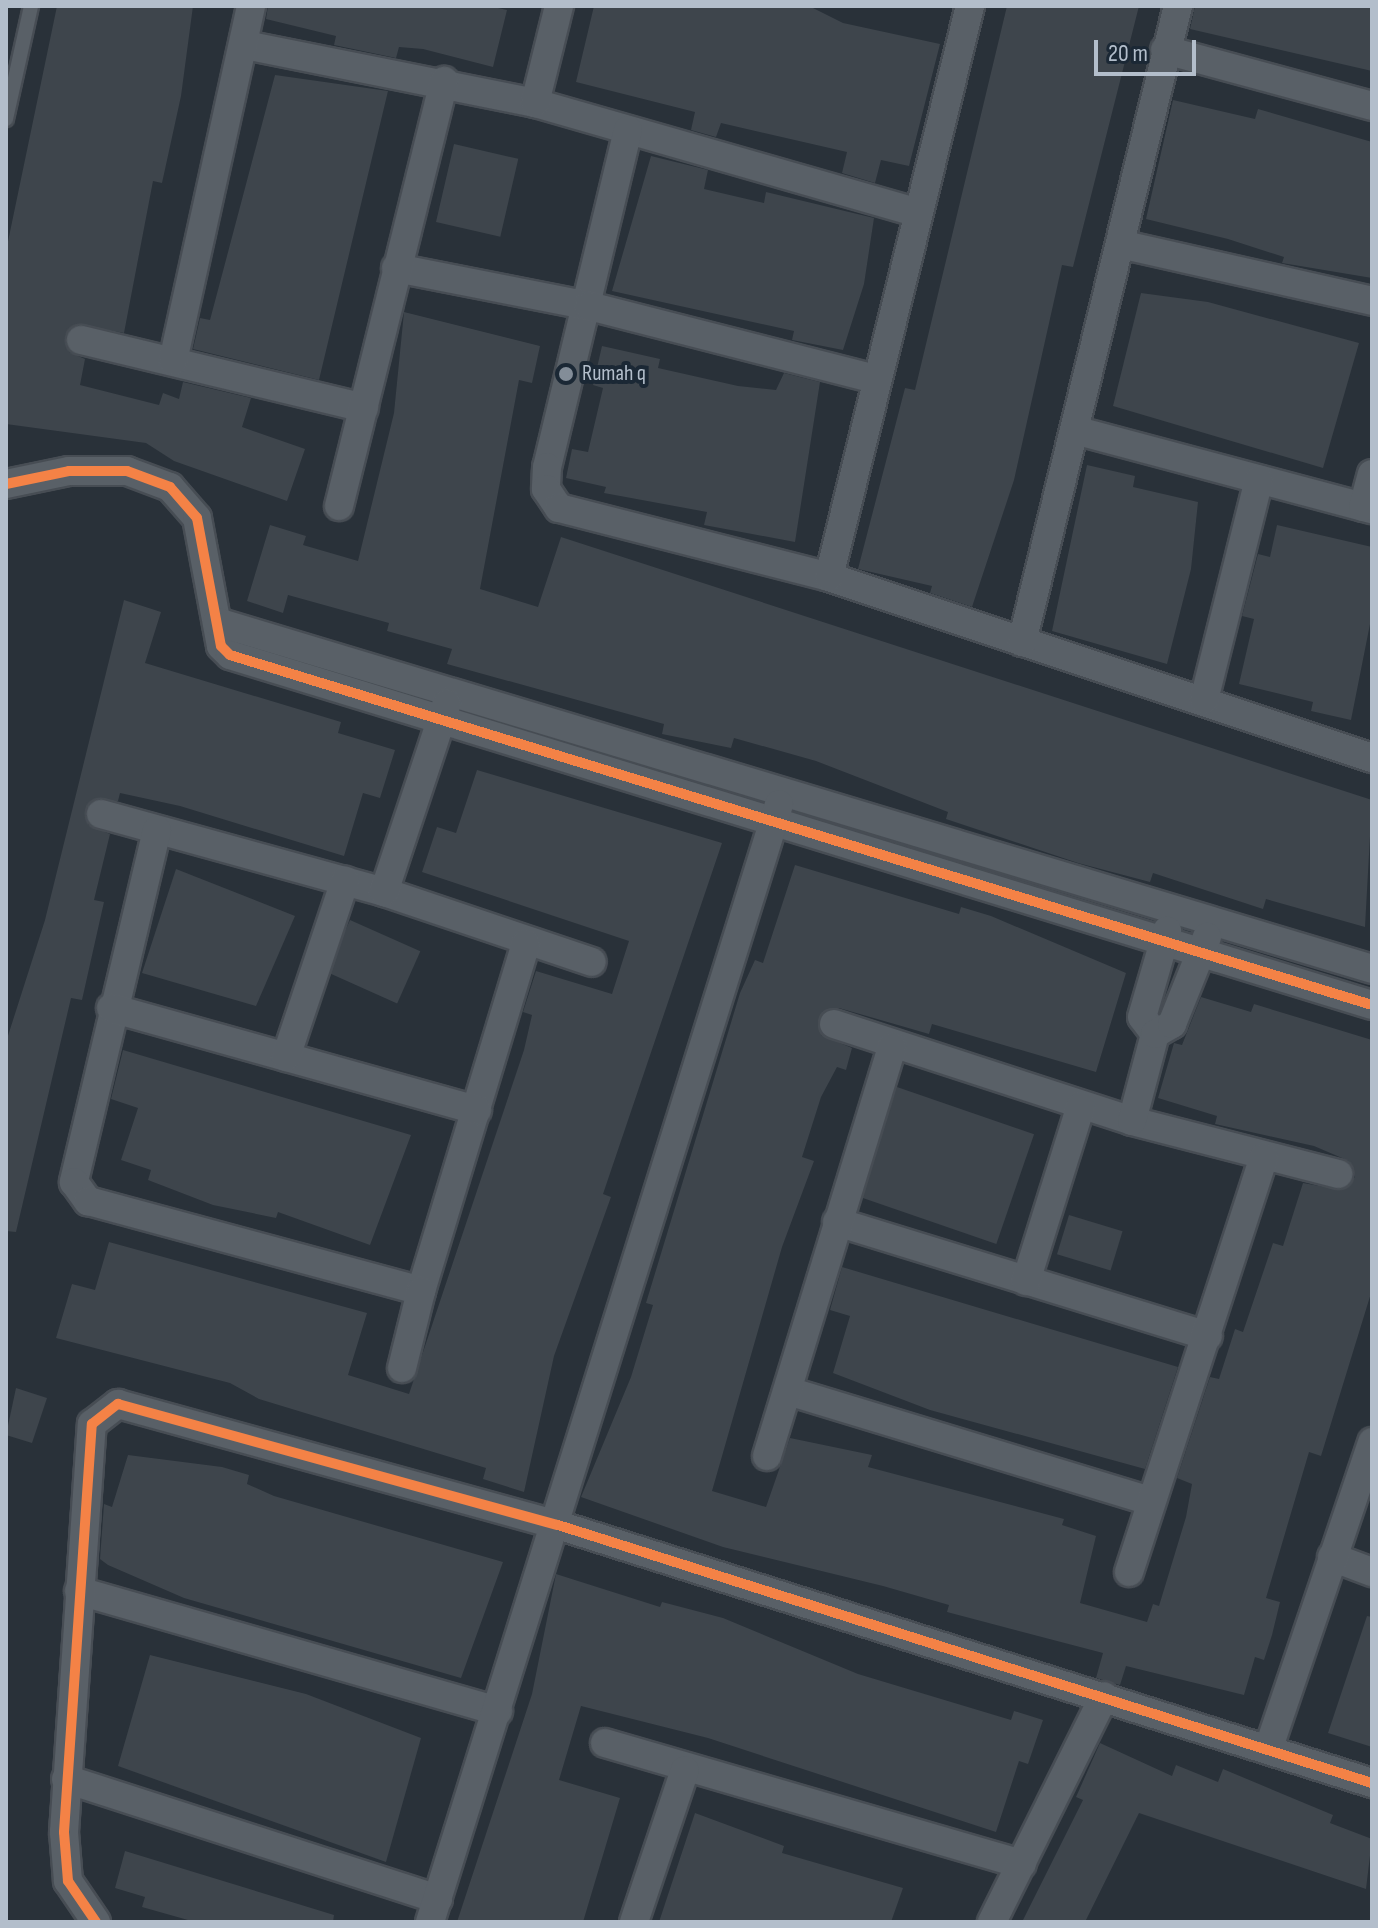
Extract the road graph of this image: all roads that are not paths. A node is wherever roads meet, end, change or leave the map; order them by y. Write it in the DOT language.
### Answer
graph roads {
  1 [pos="31,6"];
  2 [pos="251,6"];
  3 [pos="559,6"];
  4 [pos="970,6"];
  5 [pos="1178,6"];
  6 [pos="245,45"];
  7 [pos="1165,50"];
  8 [pos="444,81"];
  9 [pos="535,103"];
  10 [pos="1372,106"];
  11 [pos="6,119"];
  12 [pos="628,130"];
  13 [pos="916,212"];
  14 [pos="1124,245"];
  15 [pos="396,268"];
  16 [pos="1372,301"];
  17 [pos="589,306"];
  18 [pos="81,340"];
  19 [pos="173,361"];
  20 [pos="876,379"];
  21 [pos="364,408"];
  22 [pos="1078,431"];
  23 [pos="1372,474"];
  24 [pos="1259,480"];
  25 [pos="6,484"];
  26 [pos="339,506"];
  27 [pos="1367,508"];
  28 [pos="829,577"];
  29 [pos="217,622"];
  30 [pos="1022,642"];
  31 [pos="451,690"];
  32 [pos="1204,700"];
  33 [pos="441,719"];
  34 [pos="1372,758"];
  35 [pos="782,790"];
  36 [pos="101,814"];
  37 [pos="776,821"];
  38 [pos="157,830"];
  39 [pos="345,881"];
  40 [pos="384,892"];
  41 [pos="1174,910"];
  42 [pos="1213,922"];
  43 [pos="526,944"];
  44 [pos="1162,946"];
  45 [pos="1200,955"];
  46 [pos="592,962"];
  47 [pos="1372,969"];
  48 [pos="1372,1005"];
  49 [pos="111,1008"];
  50 [pos="834,1024"];
  51 [pos="1155,1034"];
  52 [pos="892,1047"];
  53 [pos="286,1057"];
  54 [pos="1081,1106"];
  55 [pos="477,1110"];
  56 [pos="1132,1121"];
  57 [pos="1264,1157"];
  58 [pos="1338,1174"];
  59 [pos="837,1222"];
  60 [pos="1026,1281"];
  61 [pos="421,1291"];
  62 [pos="1208,1336"];
  63 [pos="402,1368"];
  64 [pos="788,1391"];
  65 [pos="1372,1442"];
  66 [pos="767,1456"];
  67 [pos="1149,1501"];
  68 [pos="1361,1505"];
  69 [pos="558,1525"];
  70 [pos="1332,1557"];
  71 [pos="1129,1572"];
  72 [pos="1372,1572"];
  73 [pos="79,1591"];
  74 [pos="1104,1696"];
  75 [pos="498,1711"];
  76 [pos="605,1743"];
  77 [pos="1269,1747"];
  78 [pos="685,1770"];
  79 [pos="66,1779"];
  80 [pos="1372,1783"];
  81 [pos="1022,1864"];
  82 [pos="434,1911"];
  83 [pos="96,1922"];
  84 [pos="634,1922"];
  85 [pos="992,1922"];
  1 -- 11 [label="lane"];
  2 -- 6 [label="street"];
  3 -- 9 [label="street"];
  4 -- 13 [label="street"];
  5 -- 7 [label="street"];
  6 -- 8 [label="street"];
  6 -- 19 [label="street"];
  7 -- 10 [label="street"];
  7 -- 14 [label="street"];
  8 -- 9 [label="street"];
  8 -- 15 [label="street"];
  9 -- 12 [label="street"];
  12 -- 13 [label="street"];
  12 -- 17 [label="street"];
  13 -- 20 [label="street"];
  14 -- 16 [label="street"];
  14 -- 22 [label="street"];
  15 -- 17 [label="street"];
  15 -- 21 [label="street"];
  17 -- 20 [label="street"];
  17 -- 28 [label="street"];
  18 -- 19 [label="street"];
  19 -- 21 [label="street"];
  20 -- 28 [label="street"];
  21 -- 26 [label="street"];
  22 -- 24 [label="street"];
  22 -- 30 [label="street"];
  23 -- 27 [label="street"];
  24 -- 27 [label="street"];
  24 -- 32 [label="street"];
  25 -- 29 [label="street"];
  28 -- 30 [label="street"];
  29 -- 31 [label="street"];
  29 -- 33 [label="street"];
  30 -- 32 [label="street"];
  31 -- 33 [label="street"];
  31 -- 35 [label="street"];
  32 -- 34 [label="street"];
  33 -- 37 [label="street"];
  33 -- 40 [label="street"];
  35 -- 37 [label="street"];
  35 -- 41 [label="street"];
  36 -- 38 [label="street"];
  37 -- 44 [label="street"];
  37 -- 69 [label="street"];
  38 -- 39 [label="street"];
  38 -- 49 [label="street"];
  39 -- 40 [label="street"];
  39 -- 53 [label="street"];
  40 -- 43 [label="street"];
  41 -- 42 [label="street"];
  41 -- 44 [label="street"];
  42 -- 45 [label="street"];
  42 -- 47 [label="street"];
  43 -- 46 [label="street"];
  43 -- 55 [label="street"];
  44 -- 45 [label="street"];
  44 -- 51 [label="street"];
  45 -- 48 [label="street"];
  45 -- 51 [label="street"];
  49 -- 53 [label="street"];
  49 -- 61 [label="street"];
  50 -- 52 [label="street"];
  51 -- 56 [label="street"];
  52 -- 54 [label="street"];
  52 -- 59 [label="street"];
  53 -- 55 [label="street"];
  54 -- 56 [label="street"];
  54 -- 60 [label="street"];
  55 -- 61 [label="street"];
  56 -- 57 [label="street"];
  57 -- 58 [label="street"];
  57 -- 62 [label="street"];
  59 -- 60 [label="street"];
  59 -- 64 [label="street"];
  60 -- 62 [label="street"];
  61 -- 63 [label="street"];
  62 -- 67 [label="street"];
  64 -- 66 [label="street"];
  64 -- 67 [label="street"];
  65 -- 68 [label="street"];
  67 -- 71 [label="street"];
  68 -- 70 [label="street"];
  69 -- 73 [label="street"];
  69 -- 74 [label="street"];
  69 -- 75 [label="street"];
  70 -- 72 [label="street"];
  70 -- 77 [label="street"];
  73 -- 75 [label="street"];
  73 -- 79 [label="street"];
  74 -- 77 [label="street"];
  74 -- 81 [label="street"];
  75 -- 82 [label="street"];
  76 -- 78 [label="street"];
  77 -- 80 [label="street"];
  78 -- 81 [label="street"];
  78 -- 84 [label="street"];
  79 -- 82 [label="street"];
  79 -- 83 [label="street"];
  81 -- 85 [label="street"];
}
